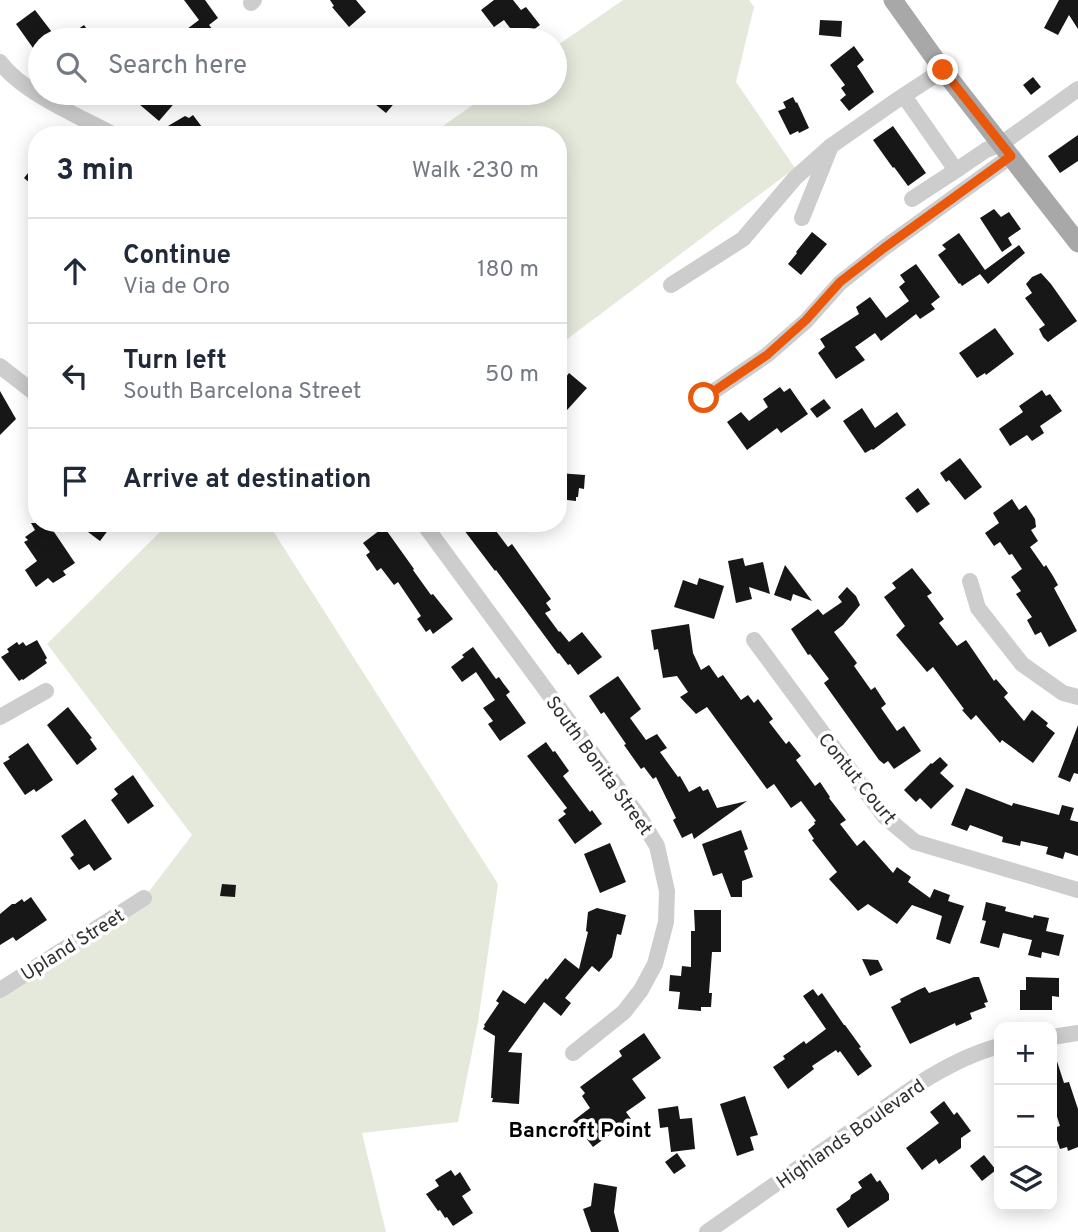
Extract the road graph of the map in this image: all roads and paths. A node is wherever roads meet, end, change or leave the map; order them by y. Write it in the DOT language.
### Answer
graph roads {
  1 [pos="893,0"];
  2 [pos="0,62"];
  3 [pos="943,70"];
  4 [pos="28,89"];
  5 [pos="1078,89"];
  6 [pos="904,96"];
  7 [pos="58,105"];
  8 [pos="97,126"];
  9 [pos="831,146"];
  10 [pos="1006,150"];
  11 [pos="958,169"];
  12 [pos="912,199"];
  13 [pos="802,218"];
  14 [pos="1075,232"];
  15 [pos="671,285"];
  16 [pos="0,366"];
  17 [pos="28,387"];
  18 [pos="704,398"];
  19 [pos="430,532"];
  20 [pos="970,581"];
  21 [pos="754,640"];
  22 [pos="46,691"];
  23 [pos="1078,697"];
  24 [pos="0,717"];
  25 [pos="1078,890"];
  26 [pos="144,898"];
  27 [pos="0,990"];
  28 [pos="1078,1032"];
  29 [pos="1057,1036"];
  30 [pos="994,1048"];
  31 [pos="573,1053"];
  32 [pos="707,1232"];
  1 -- 3 [label="main road"];
  2 -- 4 [label="street"];
  3 -- 6 [label="street"];
  3 -- 10 [label="main road"];
  5 -- 10 [label="street"];
  6 -- 9 [label="street"];
  6 -- 11 [label="street"];
  7 -- 8 [label="street"];
  9 -- 13 [label="street"];
  9 -- 15 [label="street"];
  10 -- 11 [label="street"];
  10 -- 14 [label="main road"];
  10 -- 18 [label="street"];
  11 -- 12 [label="street"];
  16 -- 17 [label="street"];
  19 -- 31 [label="street, South Bonita Street"];
  20 -- 23 [label="street"];
  21 -- 25 [label="street, Contut Court"];
  22 -- 24 [label="street"];
  26 -- 27 [label="street, Upland Street"];
  28 -- 29 [label="street"];
  30 -- 32 [label="street, Highlands Boulevard"];
}
